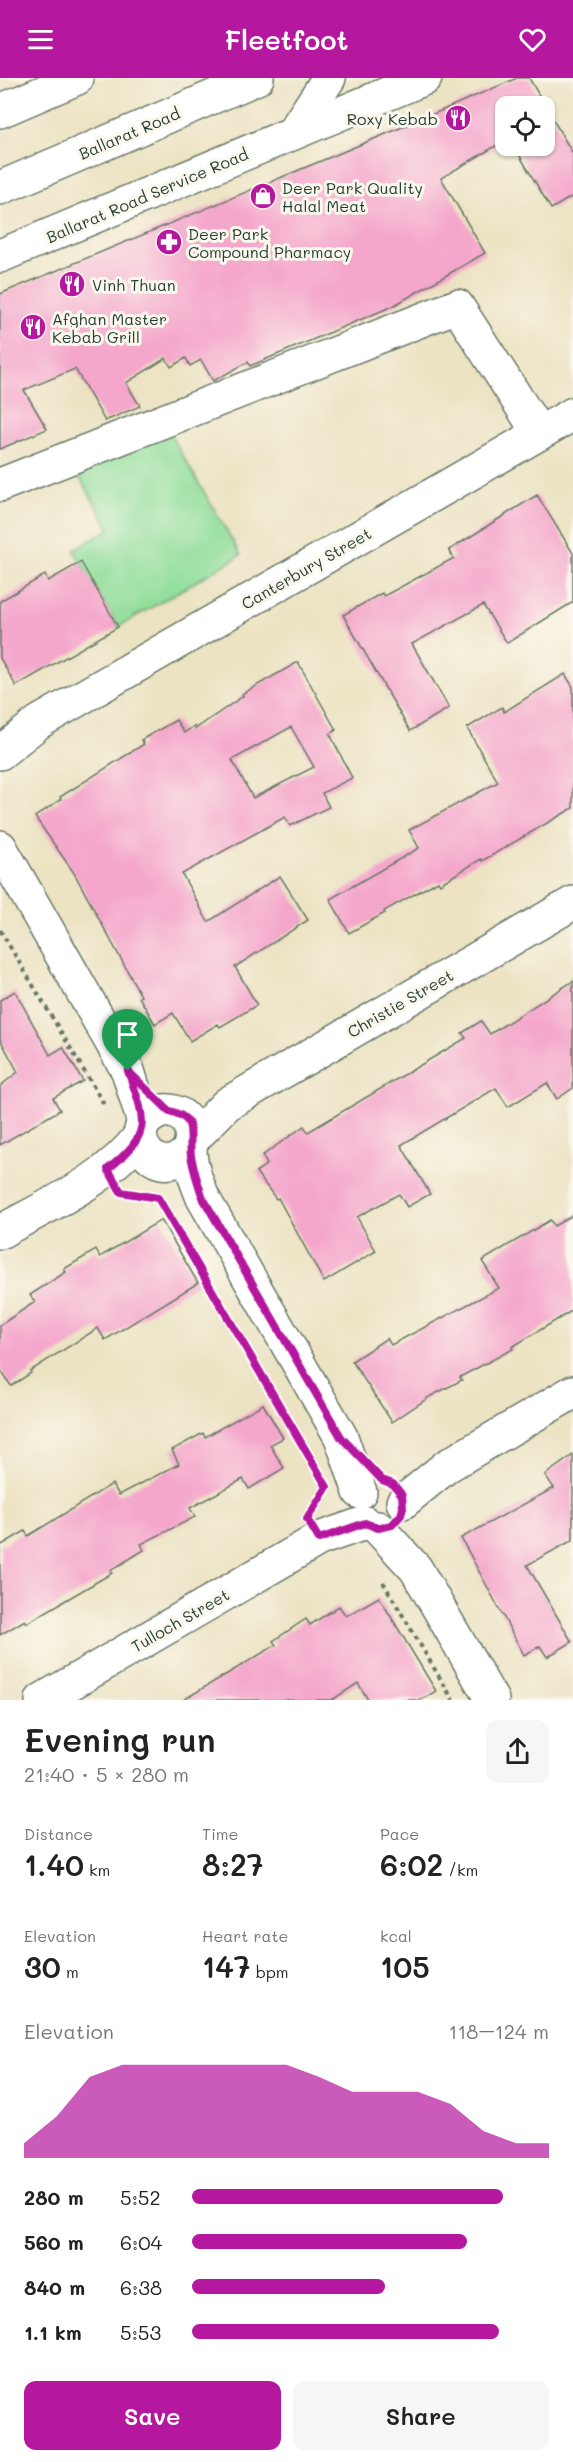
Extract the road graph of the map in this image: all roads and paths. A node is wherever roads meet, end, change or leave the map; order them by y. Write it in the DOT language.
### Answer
graph roads {
  1 [pos="77,78"];
  2 [pos="257,78"];
  3 [pos="329,78"];
  4 [pos="425,78"];
  5 [pos="0,111"];
  6 [pos="293,133"];
  7 [pos="0,188"];
  8 [pos="0,256"];
  9 [pos="573,414"];
  10 [pos="540,433"];
  11 [pos="0,485"];
  12 [pos="39,722"];
  13 [pos="0,737"];
  14 [pos="0,753"];
  15 [pos="0,847"];
  16 [pos="573,903"];
  17 [pos="0,930"];
  18 [pos="110,1116"];
  19 [pos="167,1137"];
  20 [pos="108,1169"];
  21 [pos="0,1232"];
  22 [pos="573,1392"];
  23 [pos="321,1477"];
  24 [pos="327,1487"];
  25 [pos="380,1503"];
  26 [pos="319,1539"];
  27 [pos="382,1580"];
  28 [pos="42,1700"];
  29 [pos="453,1700"];
  30 [pos="492,1700"];
  1 -- 5 [label="main road"];
  2 -- 7 [label="main road, Ballarat Road"];
  3 -- 6 [label="main road"];
  4 -- 6 [label="main road, Ballarat Road Service Road"];
  6 -- 8 [label="main road, Ballarat Road Service Road"];
  9 -- 10 [label="main road, Canterbury Street"];
  10 -- 11 [label="main road"];
  10 -- 12 [label="main road, Canterbury Street"];
  12 -- 13 [label="main road, Canterbury Street"];
  12 -- 14 [label="main road, Canterbury Street"];
  15 -- 19 [label="main road"];
  16 -- 19 [label="main road, Christie Street"];
  17 -- 18 [label="path"];
  19 -- 20 [label="main road, Christie Street"];
  19 -- 25 [label="main road"];
  20 -- 21 [label="main road, Christie Street"];
  20 -- 23 [label="path"];
  22 -- 25 [label="main road, Tulloch Street"];
  24 -- 26 [label="path"];
  25 -- 26 [label="main road, Tulloch Street"];
  25 -- 30 [label="main road"];
  26 -- 28 [label="main road, Tulloch Street"];
  27 -- 29 [label="path"];
}
